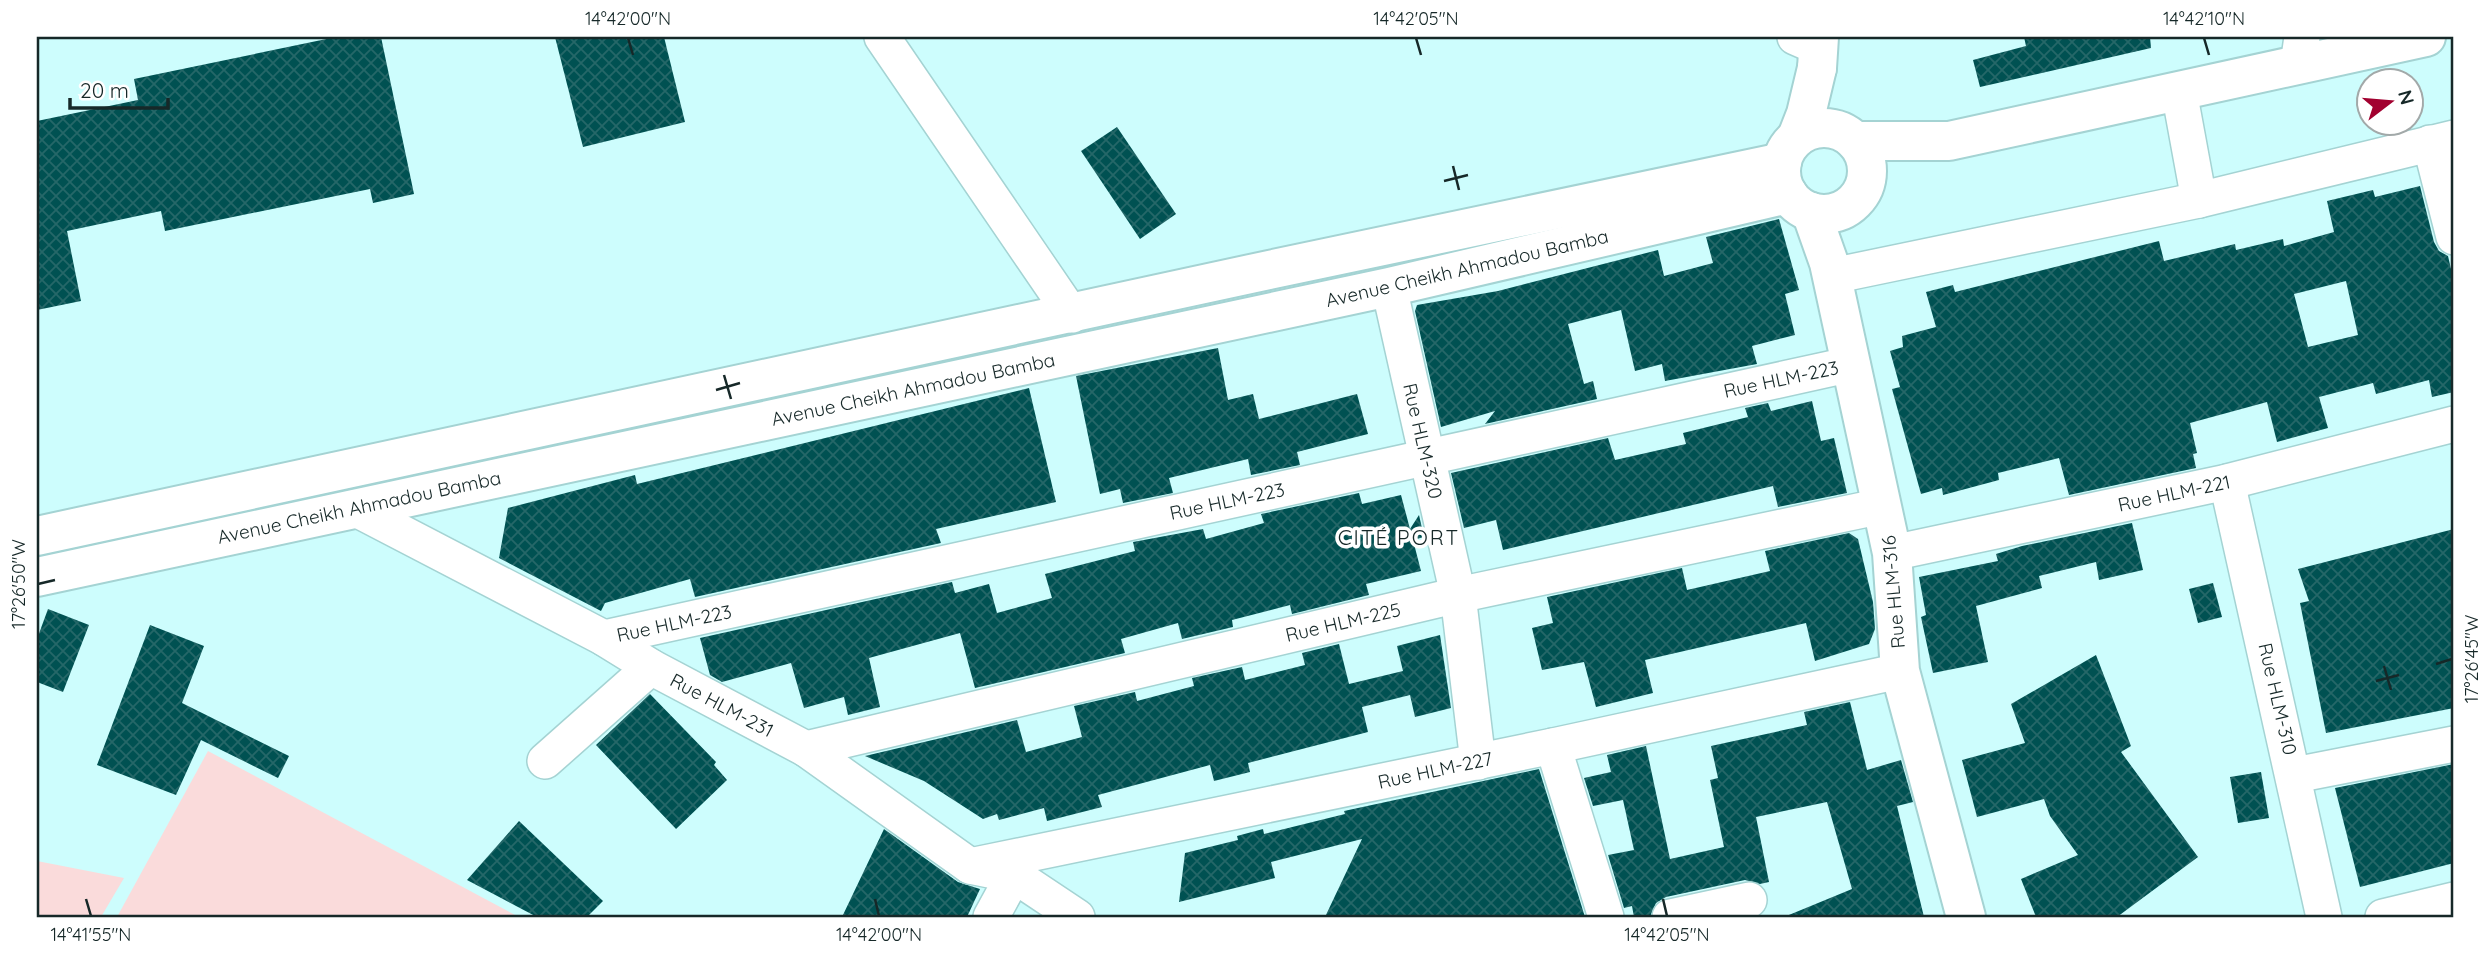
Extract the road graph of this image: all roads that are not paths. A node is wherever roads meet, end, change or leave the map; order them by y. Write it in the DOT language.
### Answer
graph roads {
  1 [pos="882,37"];
  2 [pos="2426,37"];
  3 [pos="1812,47"];
  4 [pos="2300,51"];
  5 [pos="2179,90"];
  6 [pos="2442,140"];
  7 [pos="1856,150"];
  8 [pos="1803,184"];
  9 [pos="2199,200"];
  10 [pos="2454,237"];
  11 [pos="1831,270"];
  12 [pos="1389,287"];
  13 [pos="1072,315"];
  14 [pos="1852,364"];
  15 [pos="2454,424"];
  16 [pos="1427,457"];
  17 [pos="2227,482"];
  18 [pos="1882,506"];
  19 [pos="354,508"];
  20 [pos="37,536"];
  21 [pos="1892,553"];
  22 [pos="37,576"];
  23 [pos="1458,594"];
  24 [pos="604,638"];
  25 [pos="651,667"];
  26 [pos="1900,671"];
  27 [pos="2454,744"];
  28 [pos="1553,746"];
  29 [pos="806,749"];
  30 [pos="545,761"];
  31 [pos="1478,762"];
  32 [pos="2295,775"];
  33 [pos="970,866"];
  34 [pos="1014,875"];
  35 [pos="1749,900"];
  36 [pos="2454,900"];
  37 [pos="991,917"];
  38 [pos="1077,917"];
  39 [pos="1606,917"];
  40 [pos="1670,917"];
  41 [pos="1966,917"];
  42 [pos="2324,917"];
  43 [pos="2383,917"];
  1 -- 13 [label="street"];
  2 -- 4 [label="street"];
  3 -- 7 [label="street"];
  3 -- 8 [label="street, Rue HLM-316"];
  4 -- 5 [label="street"];
  5 -- 7 [label="street"];
  5 -- 9 [label="street"];
  6 -- 9 [label="street"];
  6 -- 10 [label="street"];
  7 -- 8 [label="street"];
  7 -- 8 [label="street"];
  8 -- 11 [label="street, Rue HLM-316"];
  8 -- 12 [label="street, Avenue Cheikh Ahmadou Bamba"];
  8 -- 13 [label="street, Avenue Cheikh Ahmadou Bamba"];
  9 -- 11 [label="street"];
  11 -- 14 [label="street, Rue HLM-316"];
  12 -- 16 [label="street, Rue HLM-320"];
  12 -- 19 [label="street, Avenue Cheikh Ahmadou Bamba"];
  13 -- 20 [label="street, Avenue Cheikh Ahmadou Bamba"];
  14 -- 16 [label="street, Rue HLM-223"];
  14 -- 18 [label="street, Rue HLM-316"];
  15 -- 17 [label="street, Rue HLM-221"];
  16 -- 23 [label="street, Rue HLM-320"];
  16 -- 24 [label="street, Rue HLM-223"];
  17 -- 21 [label="street, Rue HLM-221"];
  17 -- 32 [label="street, Rue HLM-310"];
  18 -- 21 [label="street, Rue HLM-316"];
  18 -- 23 [label="street, Rue HLM-225"];
  19 -- 22 [label="street, Avenue Cheikh Ahmadou Bamba"];
  19 -- 24 [label="street, Rue HLM-231"];
  21 -- 26 [label="street, Rue HLM-316"];
  23 -- 29 [label="street, Rue HLM-225"];
  23 -- 31 [label="street, Rue HLM-320"];
  24 -- 25 [label="street, Rue HLM-231"];
  25 -- 29 [label="street, Rue HLM-231"];
  25 -- 30 [label="street"];
  26 -- 28 [label="street, Rue HLM-227"];
  26 -- 41 [label="street, Rue HLM-316"];
  27 -- 32 [label="street"];
  28 -- 31 [label="street, Rue HLM-227"];
  28 -- 39 [label="street"];
  29 -- 33 [label="street, Rue HLM-231"];
  31 -- 33 [label="street, Rue HLM-227"];
  32 -- 42 [label="street, Rue HLM-310"];
  33 -- 34 [label="street, Rue HLM-231"];
  34 -- 37 [label="street"];
  34 -- 38 [label="street, Rue HLM-231"];
  35 -- 40 [label="street"];
  36 -- 43 [label="street"];
}
